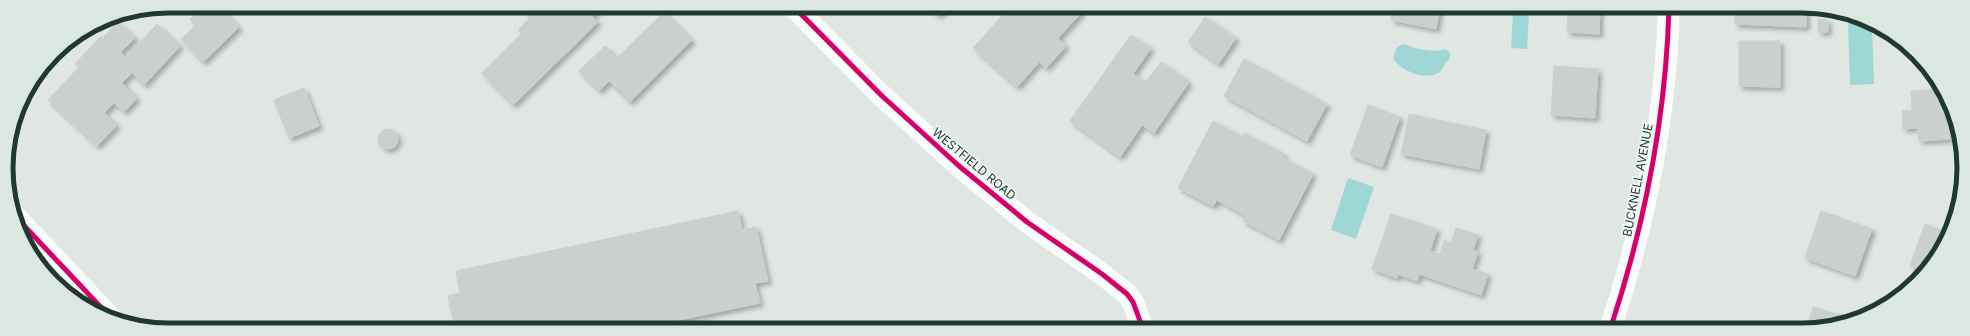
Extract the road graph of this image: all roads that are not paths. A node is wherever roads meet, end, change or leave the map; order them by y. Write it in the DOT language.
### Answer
graph roads {
  1 [pos="801,13"];
  2 [pos="1669,13"];
  3 [pos="25,226"];
  4 [pos="102,308"];
  5 [pos="1142,323"];
  6 [pos="1612,323"];
  1 -- 5 [label="street, WESTFIELD ROAD"];
  2 -- 6 [label="street, BUCKNELL AVENUE"];
  3 -- 4 [label="street"];
}
